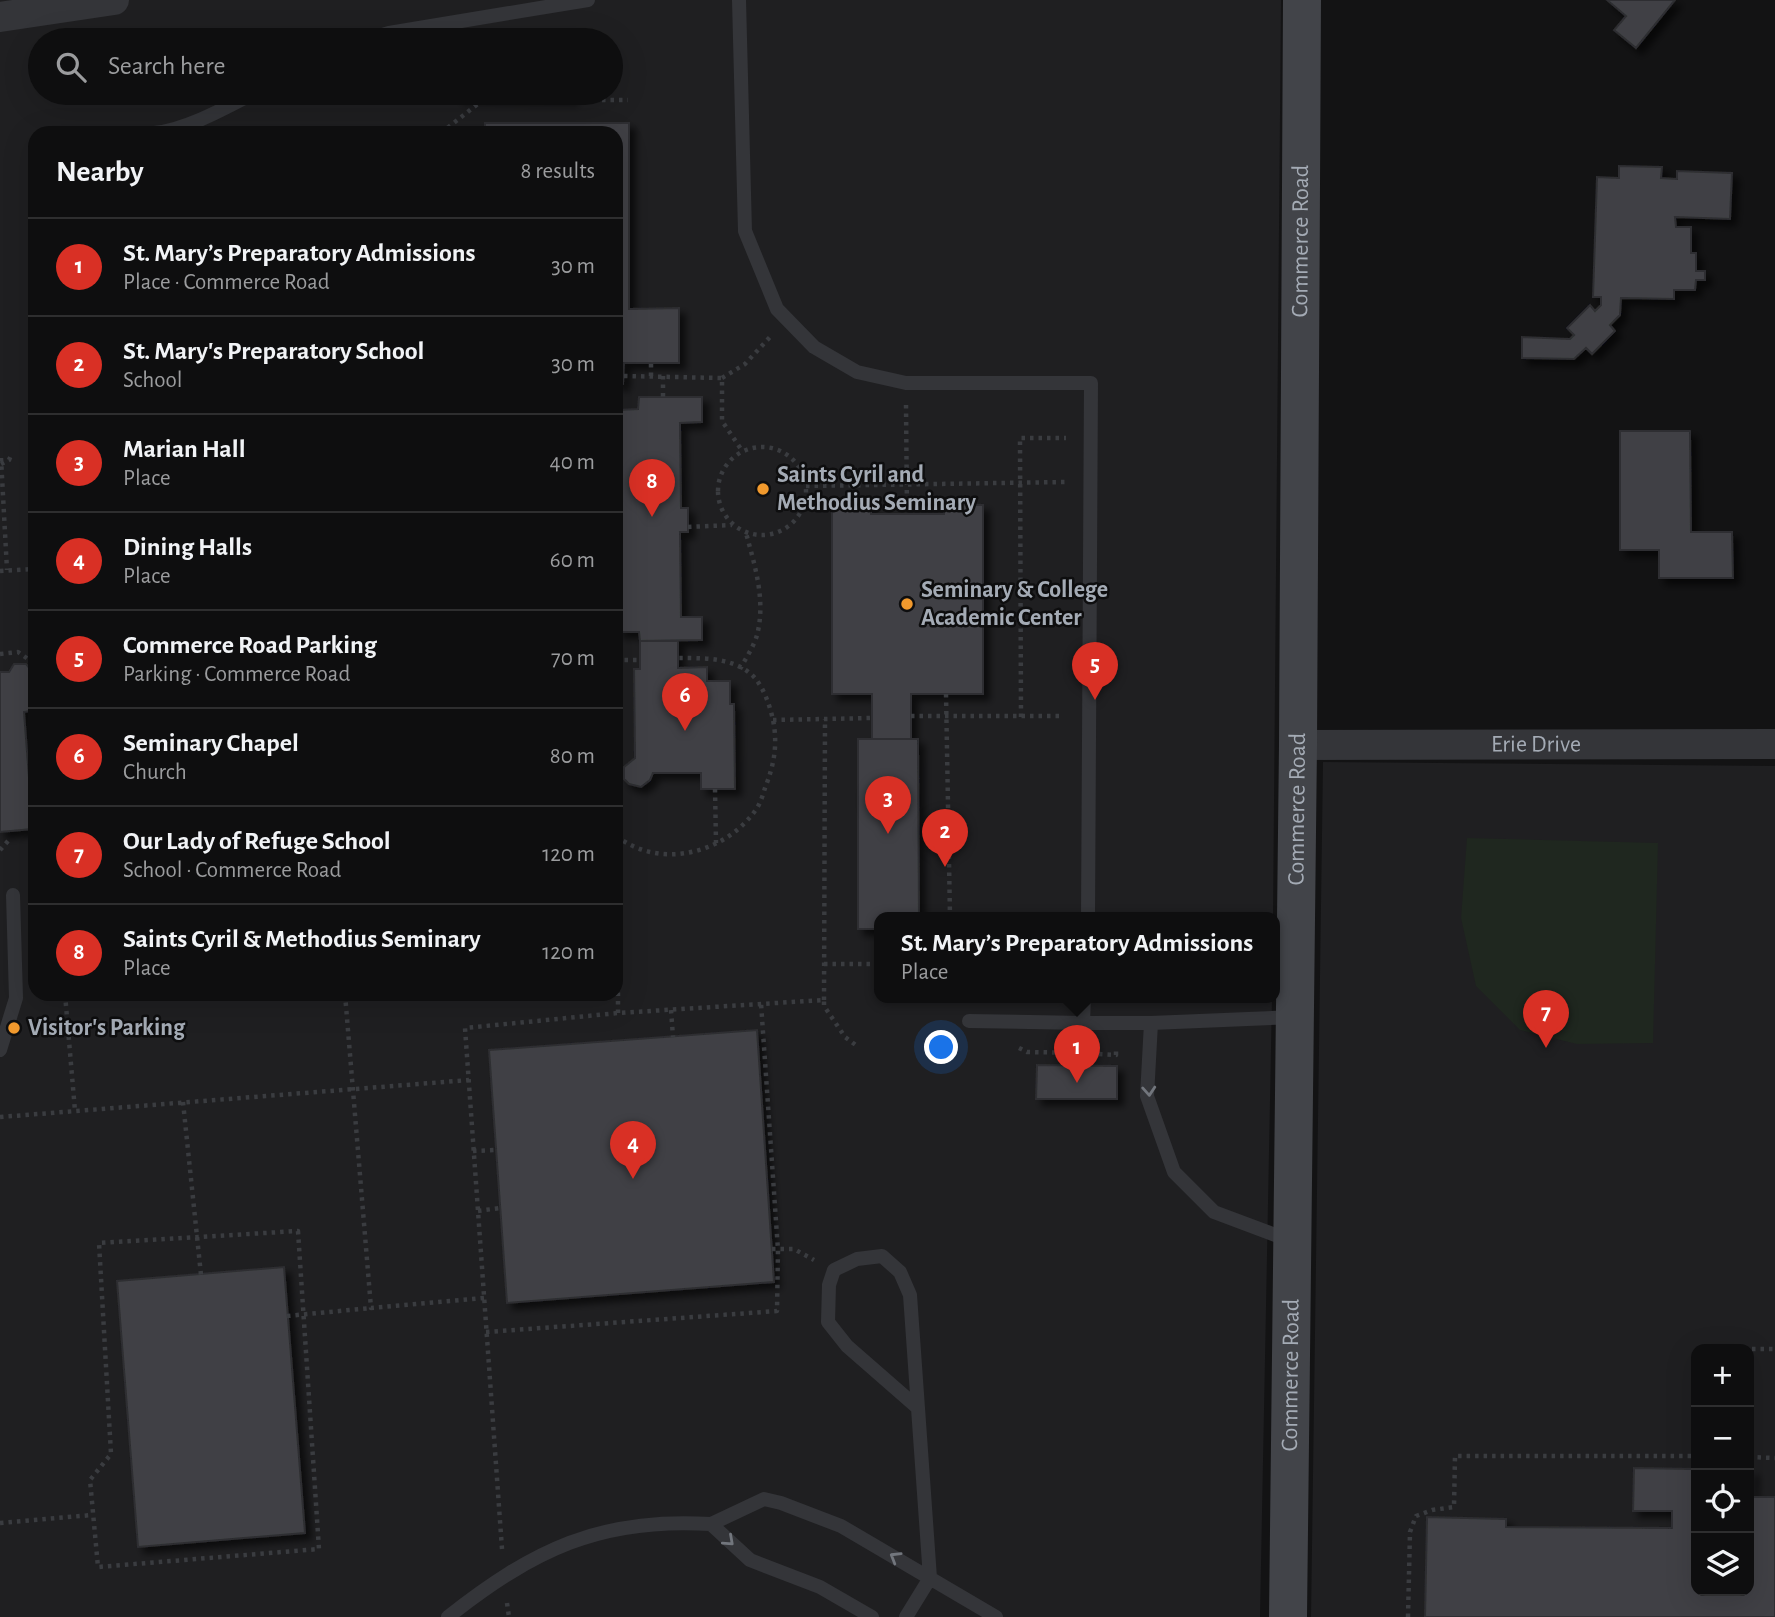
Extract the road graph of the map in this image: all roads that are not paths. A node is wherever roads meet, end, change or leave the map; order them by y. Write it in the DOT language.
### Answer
graph roads {
  1 [pos="114,0"];
  2 [pos="588,0"];
  3 [pos="739,0"];
  4 [pos="1302,0"];
  5 [pos="0,17"];
  6 [pos="419,28"];
  7 [pos="231,105"];
  8 [pos="180,126"];
  9 [pos="1775,744"];
  10 [pos="1298,745"];
  11 [pos="13,895"];
  12 [pos="1088,912"];
  13 [pos="1084,1003"];
  14 [pos="1295,1017"];
  15 [pos="969,1021"];
  16 [pos="1083,1023"];
  17 [pos="1151,1023"];
  18 [pos="2,1034"];
  19 [pos="0,1050"];
  20 [pos="1292,1241"];
  21 [pos="918,1408"];
  22 [pos="711,1524"];
  23 [pos="930,1578"];
  24 [pos="448,1617"];
  25 [pos="872,1617"];
  26 [pos="906,1617"];
  27 [pos="996,1617"];
  28 [pos="1289,1617"];
  1 -- 5 [label="street"];
  2 -- 6 [label="lane"];
  3 -- 12 [label="lane"];
  4 -- 10 [label="main road, Commerce Road"];
  7 -- 8 [label="lane"];
  9 -- 10 [label="street, Erie Drive"];
  10 -- 14 [label="main road, Commerce Road"];
  11 -- 18 [label="lane"];
  13 -- 16 [label="lane"];
  14 -- 17 [label="lane"];
  14 -- 20 [label="main road, Commerce Road"];
  15 -- 16 [label="lane"];
  16 -- 17 [label="lane"];
  17 -- 20 [label="lane, one-way"];
  18 -- 19 [label="lane"];
  20 -- 28 [label="main road, Commerce Road"];
  21 -- 21 [label="lane"];
  21 -- 23 [label="lane"];
  23 -- 22 [label="lane, one-way"];
  22 -- 24 [label="lane"];
  22 -- 25 [label="lane, one-way"];
  23 -- 26 [label="lane"];
  23 -- 27 [label="lane"];
}
